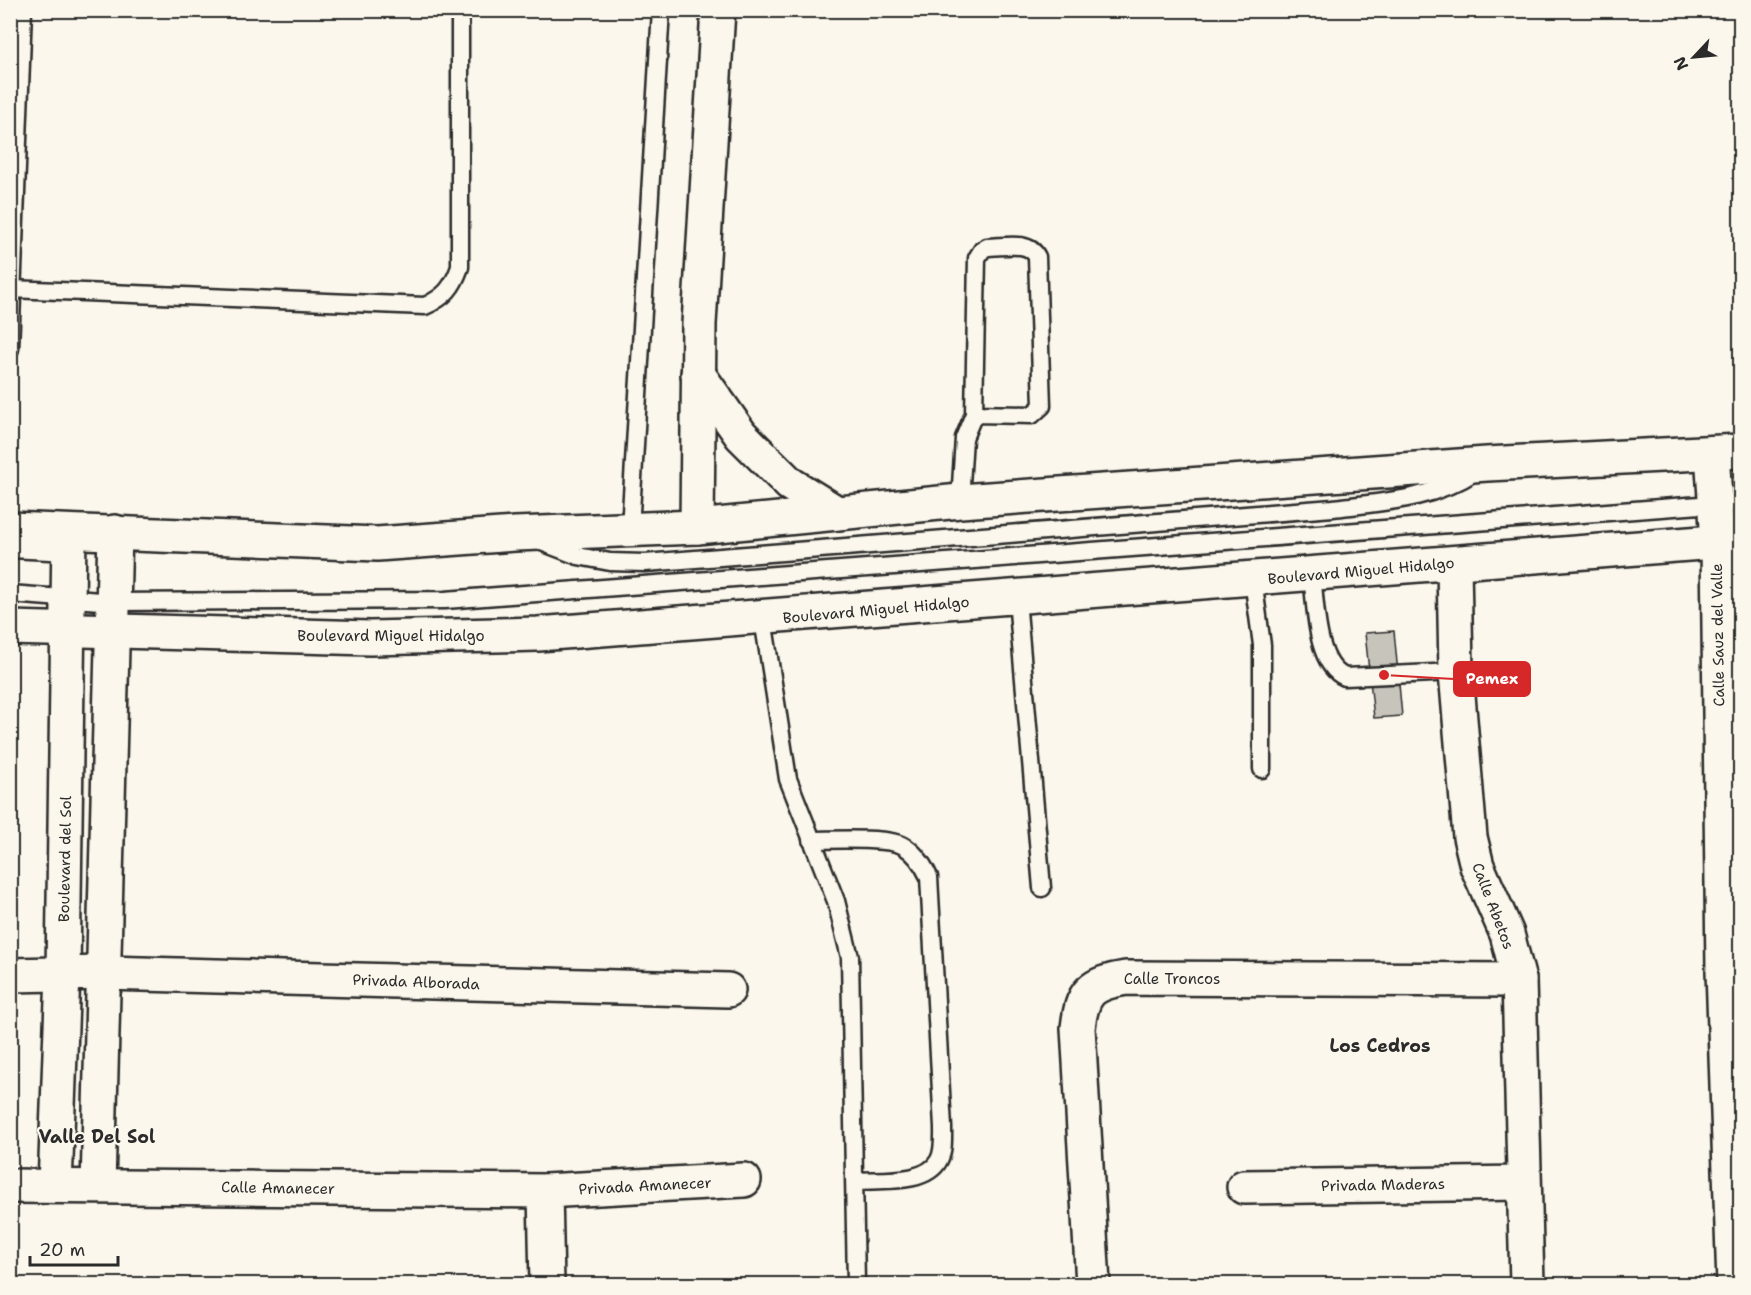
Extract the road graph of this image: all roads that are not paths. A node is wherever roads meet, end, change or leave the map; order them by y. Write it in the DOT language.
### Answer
graph roads {
  1 [pos="23,10"];
  2 [pos="460,10"];
  3 [pos="661,10"];
  4 [pos="718,10"];
  5 [pos="12,289"];
  6 [pos="10,349"];
  7 [pos="698,374"];
  8 [pos="974,414"];
  9 [pos="1726,452"];
  10 [pos="1487,464"];
  11 [pos="960,501"];
  12 [pos="1728,502"];
  13 [pos="837,513"];
  14 [pos="697,527"];
  15 [pos="10,529"];
  16 [pos="630,529"];
  17 [pos="115,532"];
  18 [pos="515,534"];
  19 [pos="1729,541"];
  20 [pos="70,542"];
  21 [pos="10,549"];
  22 [pos="1454,564"];
  23 [pos="1312,575"];
  24 [pos="1253,580"];
  25 [pos="10,594"];
  26 [pos="1017,598"];
  27 [pos="69,600"];
  28 [pos="112,617"];
  29 [pos="763,619"];
  30 [pos="10,628"];
  31 [pos="67,632"];
  32 [pos="1456,672"];
  33 [pos="1730,762"];
  34 [pos="1262,769"];
  35 [pos="811,840"];
  36 [pos="1042,888"];
  37 [pos="1732,971"];
  38 [pos="104,973"];
  39 [pos="63,974"];
  40 [pos="10,975"];
  41 [pos="1519,980"];
  42 [pos="728,990"];
  43 [pos="1736,1179"];
  44 [pos="744,1180"];
  45 [pos="855,1181"];
  46 [pos="1522,1182"];
  47 [pos="10,1186"];
  48 [pos="55,1186"];
  49 [pos="98,1186"];
  50 [pos="1244,1187"];
  51 [pos="545,1191"];
  52 [pos="547,1284"];
  53 [pos="856,1284"];
  54 [pos="1093,1284"];
  55 [pos="1527,1284"];
  56 [pos="1734,1284"];
  1 -- 5 [label="lane"];
  2 -- 5 [label="lane"];
  3 -- 16 [label="lane"];
  4 -- 7 [label="street"];
  5 -- 6 [label="lane"];
  7 -- 13 [label="street"];
  7 -- 14 [label="street"];
  8 -- 8 [label="lane"];
  8 -- 11 [label="lane"];
  9 -- 10 [label="street"];
  9 -- 12 [label="street, Calle Sauz del Valle"];
  10 -- 11 [label="street"];
  10 -- 18 [label="lane"];
  11 -- 13 [label="street"];
  12 -- 19 [label="street, Calle Sauz del Valle"];
  12 -- 28 [label="lane"];
  13 -- 14 [label="street"];
  14 -- 16 [label="street"];
  15 -- 20 [label="street"];
  16 -- 18 [label="street"];
  17 -- 18 [label="street"];
  17 -- 20 [label="street"];
  17 -- 28 [label="street"];
  19 -- 22 [label="street, Boulevard Miguel Hidalgo"];
  19 -- 33 [label="street, Calle Sauz del Valle"];
  20 -- 21 [label="lane"];
  20 -- 27 [label="street, Boulevard del Sol"];
  22 -- 23 [label="street, Boulevard Miguel Hidalgo"];
  22 -- 32 [label="street, Calle Abetos"];
  23 -- 24 [label="street, Boulevard Miguel Hidalgo"];
  23 -- 32 [label="lane"];
  24 -- 26 [label="street, Boulevard Miguel Hidalgo"];
  24 -- 34 [label="lane"];
  25 -- 27 [label="lane"];
  26 -- 29 [label="street, Boulevard Miguel Hidalgo"];
  26 -- 36 [label="lane"];
  27 -- 28 [label="lane"];
  27 -- 31 [label="street, Boulevard del Sol"];
  28 -- 29 [label="street, Boulevard Miguel Hidalgo"];
  28 -- 31 [label="street, Boulevard Miguel Hidalgo"];
  28 -- 38 [label="street"];
  29 -- 35 [label="lane"];
  30 -- 31 [label="street, Boulevard Miguel Hidalgo"];
  31 -- 39 [label="street, Boulevard del Sol"];
  32 -- 41 [label="street, Calle Abetos"];
  33 -- 37 [label="street, Calle Sauz del Valle"];
  35 -- 45 [label="lane"];
  35 -- 45 [label="lane"];
  37 -- 43 [label="street, Calle Sauz del Valle"];
  38 -- 39 [label="street, Privada Alborada"];
  38 -- 42 [label="street, Privada Alborada"];
  38 -- 49 [label="street"];
  39 -- 40 [label="street, Privada Alborada"];
  39 -- 48 [label="street, Boulevard del Sol"];
  41 -- 46 [label="street, Calle Abetos"];
  41 -- 54 [label="street, Calle Troncos"];
  43 -- 56 [label="street, Calle Sauz del Valle"];
  44 -- 51 [label="street, Privada Amanecer"];
  45 -- 53 [label="lane"];
  46 -- 50 [label="street, Privada Maderas"];
  46 -- 55 [label="street, Calle Abetos"];
  47 -- 48 [label="street, Calle Amanecer"];
  48 -- 49 [label="street, Calle Amanecer"];
  49 -- 51 [label="street, Calle Amanecer"];
  51 -- 52 [label="street"];
}
